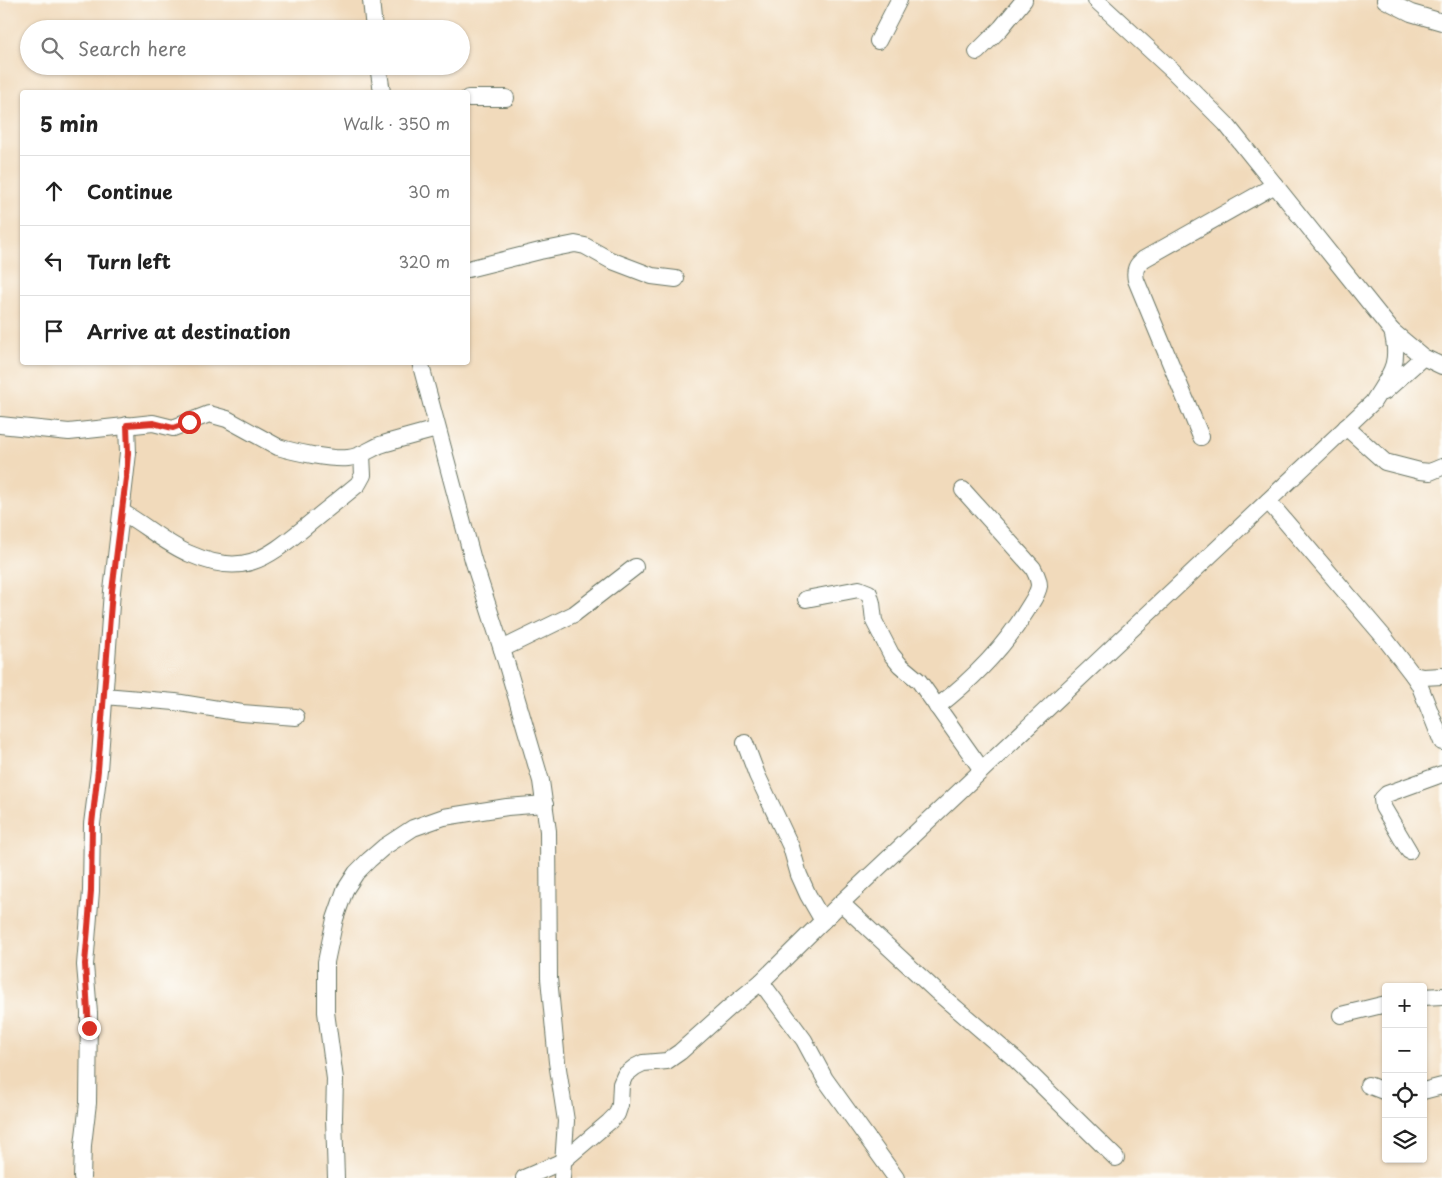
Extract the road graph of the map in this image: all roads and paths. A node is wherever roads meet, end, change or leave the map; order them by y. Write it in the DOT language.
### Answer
graph roads {
  1 [pos="371,0"];
  2 [pos="899,0"];
  3 [pos="1024,0"];
  4 [pos="1096,0"];
  5 [pos="1385,0"];
  6 [pos="373,20"];
  7 [pos="1442,22"];
  8 [pos="878,40"];
  9 [pos="976,52"];
  10 [pos="379,75"];
  11 [pos="382,90"];
  12 [pos="470,98"];
  13 [pos="506,98"];
  14 [pos="1276,185"];
  15 [pos="470,268"];
  16 [pos="676,279"];
  17 [pos="1392,331"];
  18 [pos="1423,358"];
  19 [pos="421,365"];
  20 [pos="1442,366"];
  21 [pos="1372,402"];
  22 [pos="0,425"];
  23 [pos="127,425"];
  24 [pos="1346,426"];
  25 [pos="437,429"];
  26 [pos="1201,437"];
  27 [pos="362,455"];
  28 [pos="1442,467"];
  29 [pos="963,490"];
  30 [pos="1268,501"];
  31 [pos="122,512"];
  32 [pos="635,567"];
  33 [pos="806,598"];
  34 [pos="502,649"];
  35 [pos="1413,675"];
  36 [pos="1442,676"];
  37 [pos="104,696"];
  38 [pos="938,707"];
  39 [pos="296,717"];
  40 [pos="1442,742"];
  41 [pos="745,743"];
  42 [pos="982,770"];
  43 [pos="1442,774"];
  44 [pos="545,804"];
  45 [pos="1409,851"];
  46 [pos="842,902"];
  47 [pos="823,921"];
  48 [pos="761,982"];
  49 [pos="1442,996"];
  50 [pos="1427,997"];
  51 [pos="1382,1005"];
  52 [pos="1341,1015"];
  53 [pos="1368,1085"];
  54 [pos="1442,1086"];
  55 [pos="1382,1090"];
  56 [pos="1427,1090"];
  57 [pos="566,1121"];
  58 [pos="591,1136"];
  59 [pos="1116,1158"];
  60 [pos="563,1161"];
  61 [pos="82,1178"];
  62 [pos="336,1178"];
  63 [pos="524,1178"];
  64 [pos="562,1178"];
  65 [pos="896,1178"];
  1 -- 6 [label="street"];
  2 -- 8 [label="street"];
  3 -- 9 [label="street"];
  4 -- 14 [label="street"];
  5 -- 7 [label="street"];
  10 -- 11 [label="street"];
  12 -- 13 [label="street"];
  14 -- 17 [label="street"];
  14 -- 26 [label="street"];
  15 -- 16 [label="street"];
  17 -- 18 [label="street"];
  17 -- 21 [label="street"];
  18 -- 20 [label="street"];
  18 -- 21 [label="street"];
  19 -- 25 [label="street"];
  21 -- 24 [label="street"];
  22 -- 23 [label="street"];
  23 -- 27 [label="street"];
  23 -- 31 [label="street"];
  24 -- 28 [label="street"];
  24 -- 30 [label="street"];
  25 -- 27 [label="street"];
  25 -- 34 [label="street"];
  27 -- 31 [label="street"];
  29 -- 38 [label="street"];
  30 -- 35 [label="street"];
  30 -- 42 [label="street"];
  31 -- 37 [label="street"];
  32 -- 34 [label="street"];
  33 -- 38 [label="street"];
  34 -- 44 [label="street"];
  35 -- 36 [label="street"];
  35 -- 40 [label="street"];
  37 -- 39 [label="street"];
  37 -- 61 [label="street"];
  38 -- 42 [label="street"];
  41 -- 47 [label="street"];
  42 -- 46 [label="street"];
  43 -- 45 [label="street"];
  44 -- 57 [label="street"];
  44 -- 62 [label="street"];
  46 -- 47 [label="street"];
  46 -- 59 [label="street"];
  47 -- 48 [label="street"];
  48 -- 58 [label="street"];
  48 -- 65 [label="street"];
  49 -- 50 [label="street"];
  51 -- 52 [label="street"];
  53 -- 55 [label="street"];
  54 -- 56 [label="street"];
  57 -- 58 [label="street"];
  57 -- 60 [label="street"];
  58 -- 60 [label="street"];
  60 -- 63 [label="street"];
  60 -- 64 [label="street"];
}
